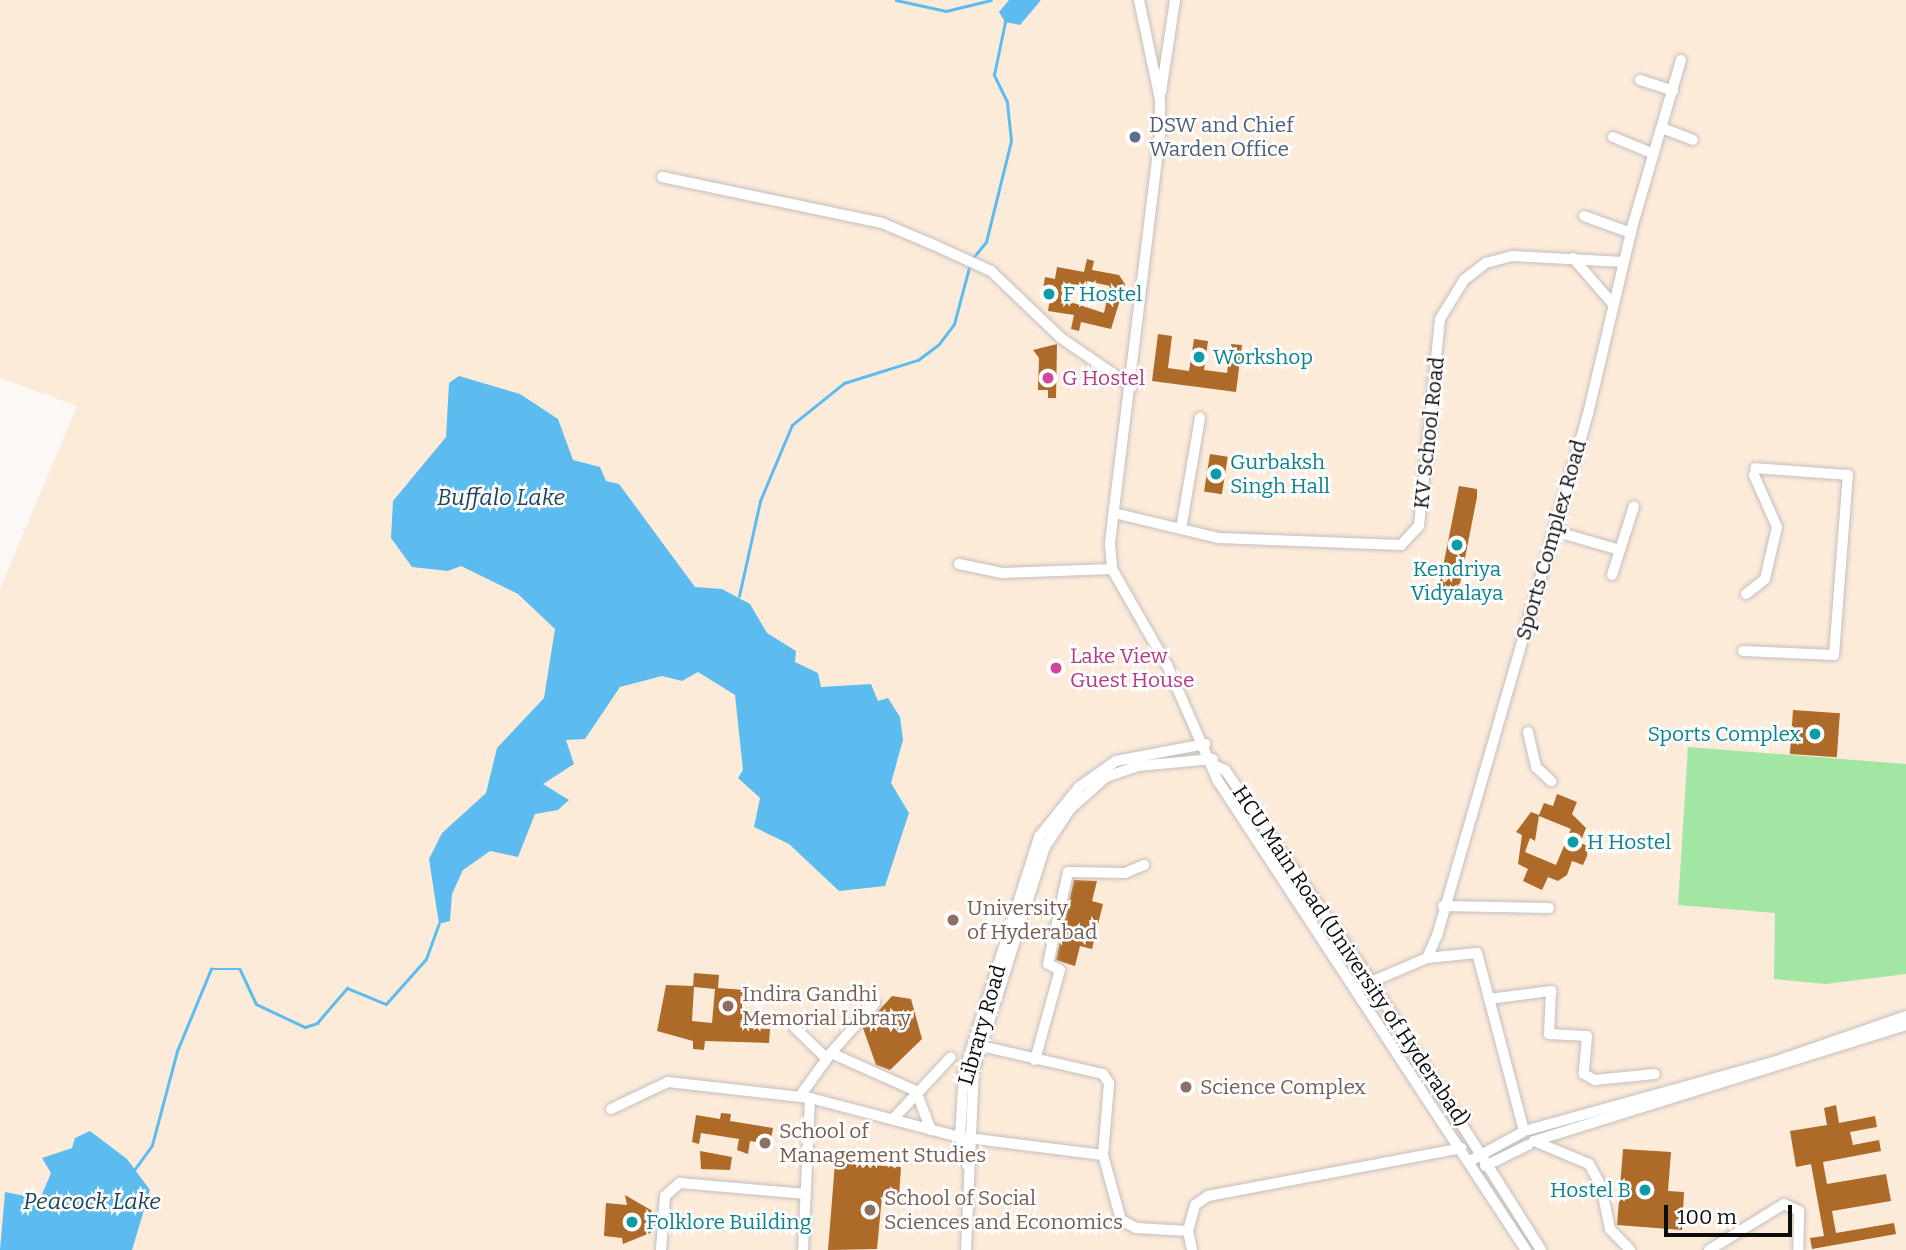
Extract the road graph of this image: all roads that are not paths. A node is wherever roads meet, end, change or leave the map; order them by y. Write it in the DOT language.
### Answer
graph roads {
  1 [pos="1139,0"];
  2 [pos="1175,0"];
  3 [pos="1681,60"];
  4 [pos="1640,80"];
  5 [pos="1673,91"];
  6 [pos="1160,100"];
  7 [pos="1662,128"];
  8 [pos="1613,137"];
  9 [pos="1693,140"];
  10 [pos="1654,154"];
  11 [pos="662,177"];
  12 [pos="1584,216"];
  13 [pos="1631,233"];
  14 [pos="1573,258"];
  15 [pos="1623,262"];
  16 [pos="1613,304"];
  17 [pos="1132,387"];
  18 [pos="1200,418"];
  19 [pos="1634,506"];
  20 [pos="1114,513"];
  21 [pos="1181,529"];
  22 [pos="1553,531"];
  23 [pos="1620,550"];
  24 [pos="959,564"];
  25 [pos="1112,569"];
  26 [pos="1612,575"];
  27 [pos="1746,594"];
  28 [pos="1743,651"];
  29 [pos="1528,732"];
  30 [pos="1205,744"];
  31 [pos="1214,762"];
  32 [pos="1551,781"];
  33 [pos="1144,865"];
  34 [pos="1443,906"];
  35 [pos="1549,908"];
  36 [pos="1427,958"];
  37 [pos="1371,981"];
  38 [pos="1357,988"];
  39 [pos="1489,999"];
  40 [pos="875,1003"];
  41 [pos="1906,1016"];
  42 [pos="1906,1025"];
  43 [pos="793,1026"];
  44 [pos="977,1045"];
  45 [pos="829,1056"];
  46 [pos="951,1057"];
  47 [pos="1035,1060"];
  48 [pos="1779,1065"];
  49 [pos="1654,1074"];
  50 [pos="916,1091"];
  51 [pos="805,1097"];
  52 [pos="611,1109"];
  53 [pos="894,1118"];
  54 [pos="931,1130"];
  55 [pos="1525,1131"];
  56 [pos="960,1137"];
  57 [pos="972,1139"];
  58 [pos="1531,1143"];
  59 [pos="1461,1148"];
  60 [pos="1481,1153"];
  61 [pos="1103,1155"];
  62 [pos="1470,1161"];
  63 [pos="1488,1164"];
  64 [pos="1477,1172"];
  65 [pos="970,1174"];
  66 [pos="806,1194"];
  67 [pos="1188,1231"];
  68 [pos="661,1250"];
  69 [pos="803,1250"];
  70 [pos="966,1250"];
  71 [pos="1192,1250"];
  72 [pos="1526,1250"];
  73 [pos="1541,1250"];
  74 [pos="1630,1250"];
  75 [pos="1707,1250"];
  76 [pos="1798,1250"];
  1 -- 6 [label="street"];
  2 -- 6 [label="street"];
  3 -- 5 [label="street, Sports Complex Road"];
  4 -- 5 [label="street"];
  5 -- 7 [label="street, Sports Complex Road"];
  6 -- 17 [label="street"];
  7 -- 9 [label="street"];
  7 -- 10 [label="street, Sports Complex Road"];
  8 -- 10 [label="street"];
  10 -- 13 [label="street, Sports Complex Road"];
  11 -- 17 [label="street"];
  12 -- 13 [label="street"];
  13 -- 15 [label="street, Sports Complex Road"];
  14 -- 15 [label="street, KV School Road"];
  14 -- 16 [label="street"];
  14 -- 21 [label="street, KV School Road"];
  15 -- 16 [label="street, Sports Complex Road"];
  16 -- 22 [label="street, Sports Complex Road"];
  17 -- 20 [label="street"];
  18 -- 21 [label="street"];
  19 -- 23 [label="street"];
  20 -- 21 [label="street, KV School Road"];
  20 -- 25 [label="street"];
  22 -- 23 [label="street"];
  22 -- 34 [label="street, Sports Complex Road"];
  23 -- 26 [label="street"];
  24 -- 25 [label="street"];
  25 -- 30 [label="street"];
  27 -- 28 [label="street"];
  29 -- 32 [label="street"];
  30 -- 31 [label="street"];
  30 -- 44 [label="street, Library Road"];
  31 -- 37 [label="street, HCU Main Road (University of Hyderabad)"];
  31 -- 38 [label="street, HCU Main Road (University of Hyderabad)"];
  31 -- 44 [label="street"];
  33 -- 47 [label="street"];
  34 -- 35 [label="street"];
  34 -- 36 [label="street, Sports Complex Road"];
  36 -- 37 [label="street"];
  36 -- 39 [label="street"];
  37 -- 38 [label="street"];
  37 -- 60 [label="street, HCU Main Road (University of Hyderabad)"];
  38 -- 59 [label="street, HCU Main Road (University of Hyderabad)"];
  39 -- 49 [label="street"];
  39 -- 55 [label="street"];
  40 -- 45 [label="street"];
  41 -- 48 [label="street"];
  42 -- 48 [label="street"];
  43 -- 45 [label="street"];
  44 -- 47 [label="street"];
  44 -- 56 [label="street, Library Road"];
  44 -- 57 [label="street"];
  45 -- 50 [label="street"];
  45 -- 51 [label="street"];
  46 -- 50 [label="street"];
  47 -- 61 [label="street"];
  48 -- 55 [label="street"];
  48 -- 58 [label="street"];
  50 -- 53 [label="street"];
  50 -- 54 [label="street"];
  51 -- 52 [label="street"];
  51 -- 53 [label="street"];
  51 -- 66 [label="street"];
  53 -- 54 [label="street"];
  54 -- 56 [label="street"];
  55 -- 58 [label="street"];
  55 -- 60 [label="street"];
  56 -- 57 [label="street"];
  56 -- 65 [label="street"];
  57 -- 61 [label="street"];
  57 -- 65 [label="street"];
  58 -- 63 [label="street"];
  58 -- 74 [label="street"];
  59 -- 62 [label="street, HCU Main Road (University of Hyderabad)"];
  59 -- 67 [label="street"];
  60 -- 62 [label="street"];
  60 -- 63 [label="street, HCU Main Road (University of Hyderabad)"];
  61 -- 67 [label="street"];
  62 -- 64 [label="street, HCU Main Road (University of Hyderabad)"];
  63 -- 64 [label="street"];
  63 -- 73 [label="street, HCU Main Road (University of Hyderabad)"];
  64 -- 72 [label="street, HCU Main Road (University of Hyderabad)"];
  65 -- 70 [label="street"];
  66 -- 68 [label="street"];
  66 -- 69 [label="street"];
  67 -- 71 [label="street"];
  75 -- 76 [label="street"];
}
